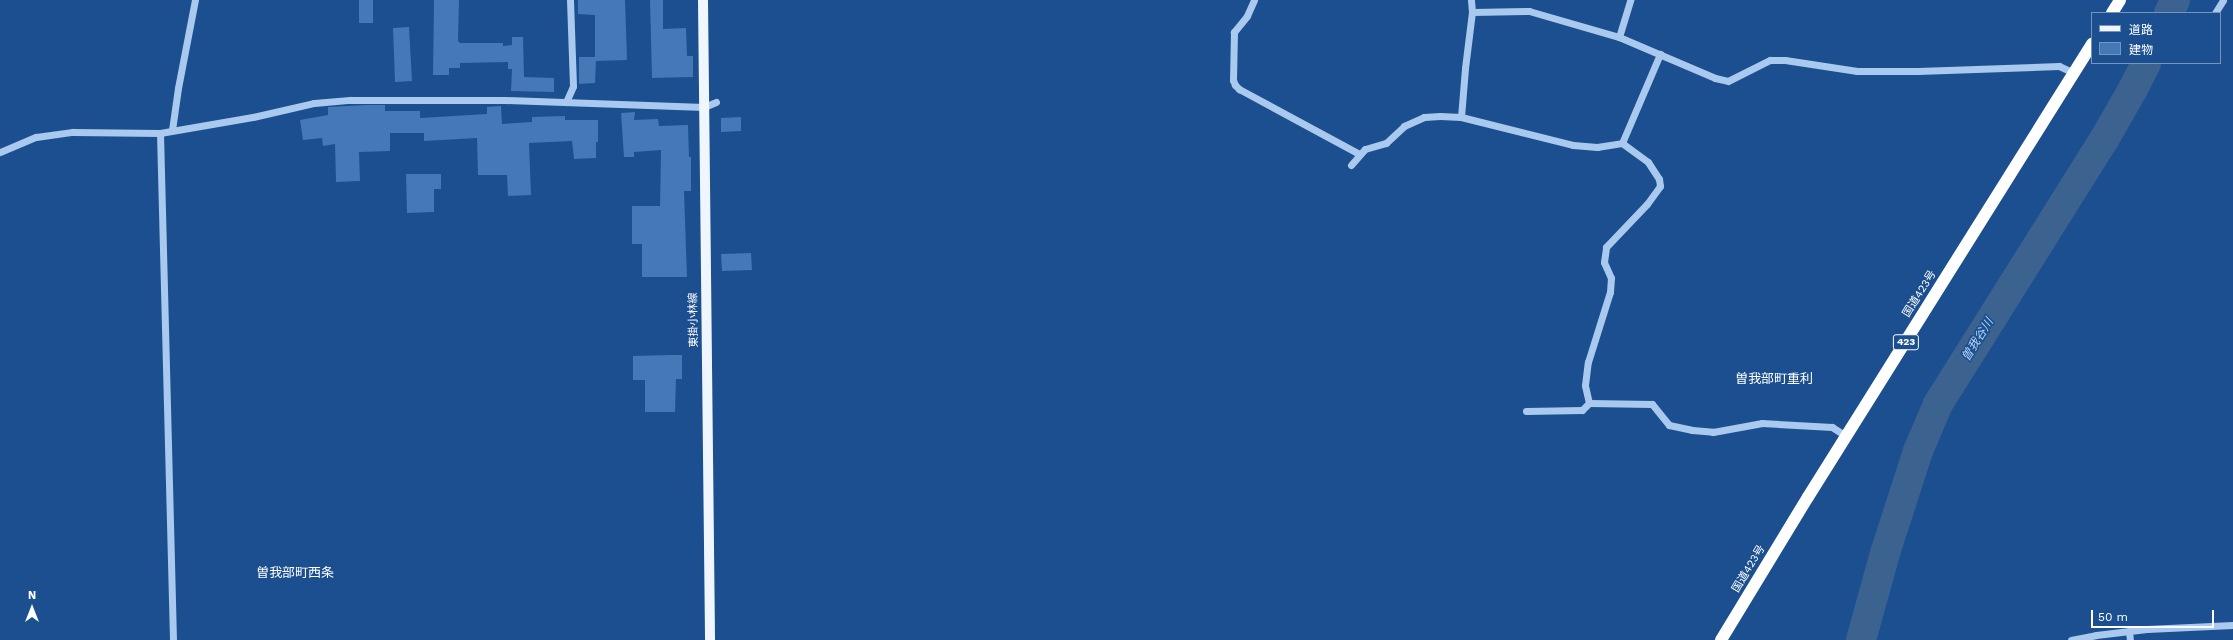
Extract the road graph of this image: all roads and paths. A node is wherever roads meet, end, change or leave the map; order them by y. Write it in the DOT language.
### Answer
graph roads {
  1 [pos="195,0"];
  2 [pos="570,0"];
  3 [pos="703,0"];
  4 [pos="1254,0"];
  5 [pos="1470,0"];
  6 [pos="1630,0"];
  7 [pos="2120,0"];
  8 [pos="2223,0"];
  9 [pos="1472,12"];
  10 [pos="2113,12"];
  11 [pos="2216,12"];
  12 [pos="1619,37"];
  13 [pos="2091,46"];
  14 [pos="1660,54"];
  15 [pos="2074,74"];
  16 [pos="566,102"];
  17 [pos="716,102"];
  18 [pos="704,107"];
  19 [pos="1461,117"];
  20 [pos="172,130"];
  21 [pos="160,133"];
  22 [pos="1622,143"];
  23 [pos="0,152"];
  24 [pos="1359,154"];
  25 [pos="1351,166"];
  26 [pos="1589,403"];
  27 [pos="1526,411"];
  28 [pos="1846,436"];
  29 [pos="2233,625"];
  30 [pos="2129,631"];
  31 [pos="173,640"];
  32 [pos="710,640"];
  33 [pos="1721,640"];
  34 [pos="2071,640"];
  35 [pos="2130,640"];
  1 -- 20 [label="street"];
  2 -- 16 [label="street"];
  3 -- 18 [label="main road, 東掛小林線"];
  4 -- 24 [label="street"];
  5 -- 9 [label="street"];
  6 -- 12 [label="street"];
  7 -- 10 [label="highway"];
  8 -- 11 [label="street"];
  9 -- 12 [label="street"];
  9 -- 19 [label="street"];
  12 -- 14 [label="street"];
  13 -- 15 [label="highway, 国道423号 / 423"];
  14 -- 15 [label="street"];
  14 -- 22 [label="street"];
  15 -- 28 [label="highway, 国道423号 / 423"];
  16 -- 18 [label="street"];
  16 -- 20 [label="street"];
  17 -- 18 [label="street"];
  18 -- 32 [label="main road, 東掛小林線"];
  19 -- 22 [label="street"];
  19 -- 24 [label="street"];
  20 -- 21 [label="street"];
  21 -- 23 [label="street"];
  21 -- 31 [label="street"];
  22 -- 26 [label="street"];
  24 -- 25 [label="street"];
  26 -- 27 [label="street"];
  26 -- 28 [label="street"];
  28 -- 33 [label="highway, 国道423号 / 423"];
  29 -- 30 [label="street"];
  30 -- 34 [label="street"];
  30 -- 35 [label="street"];
}
